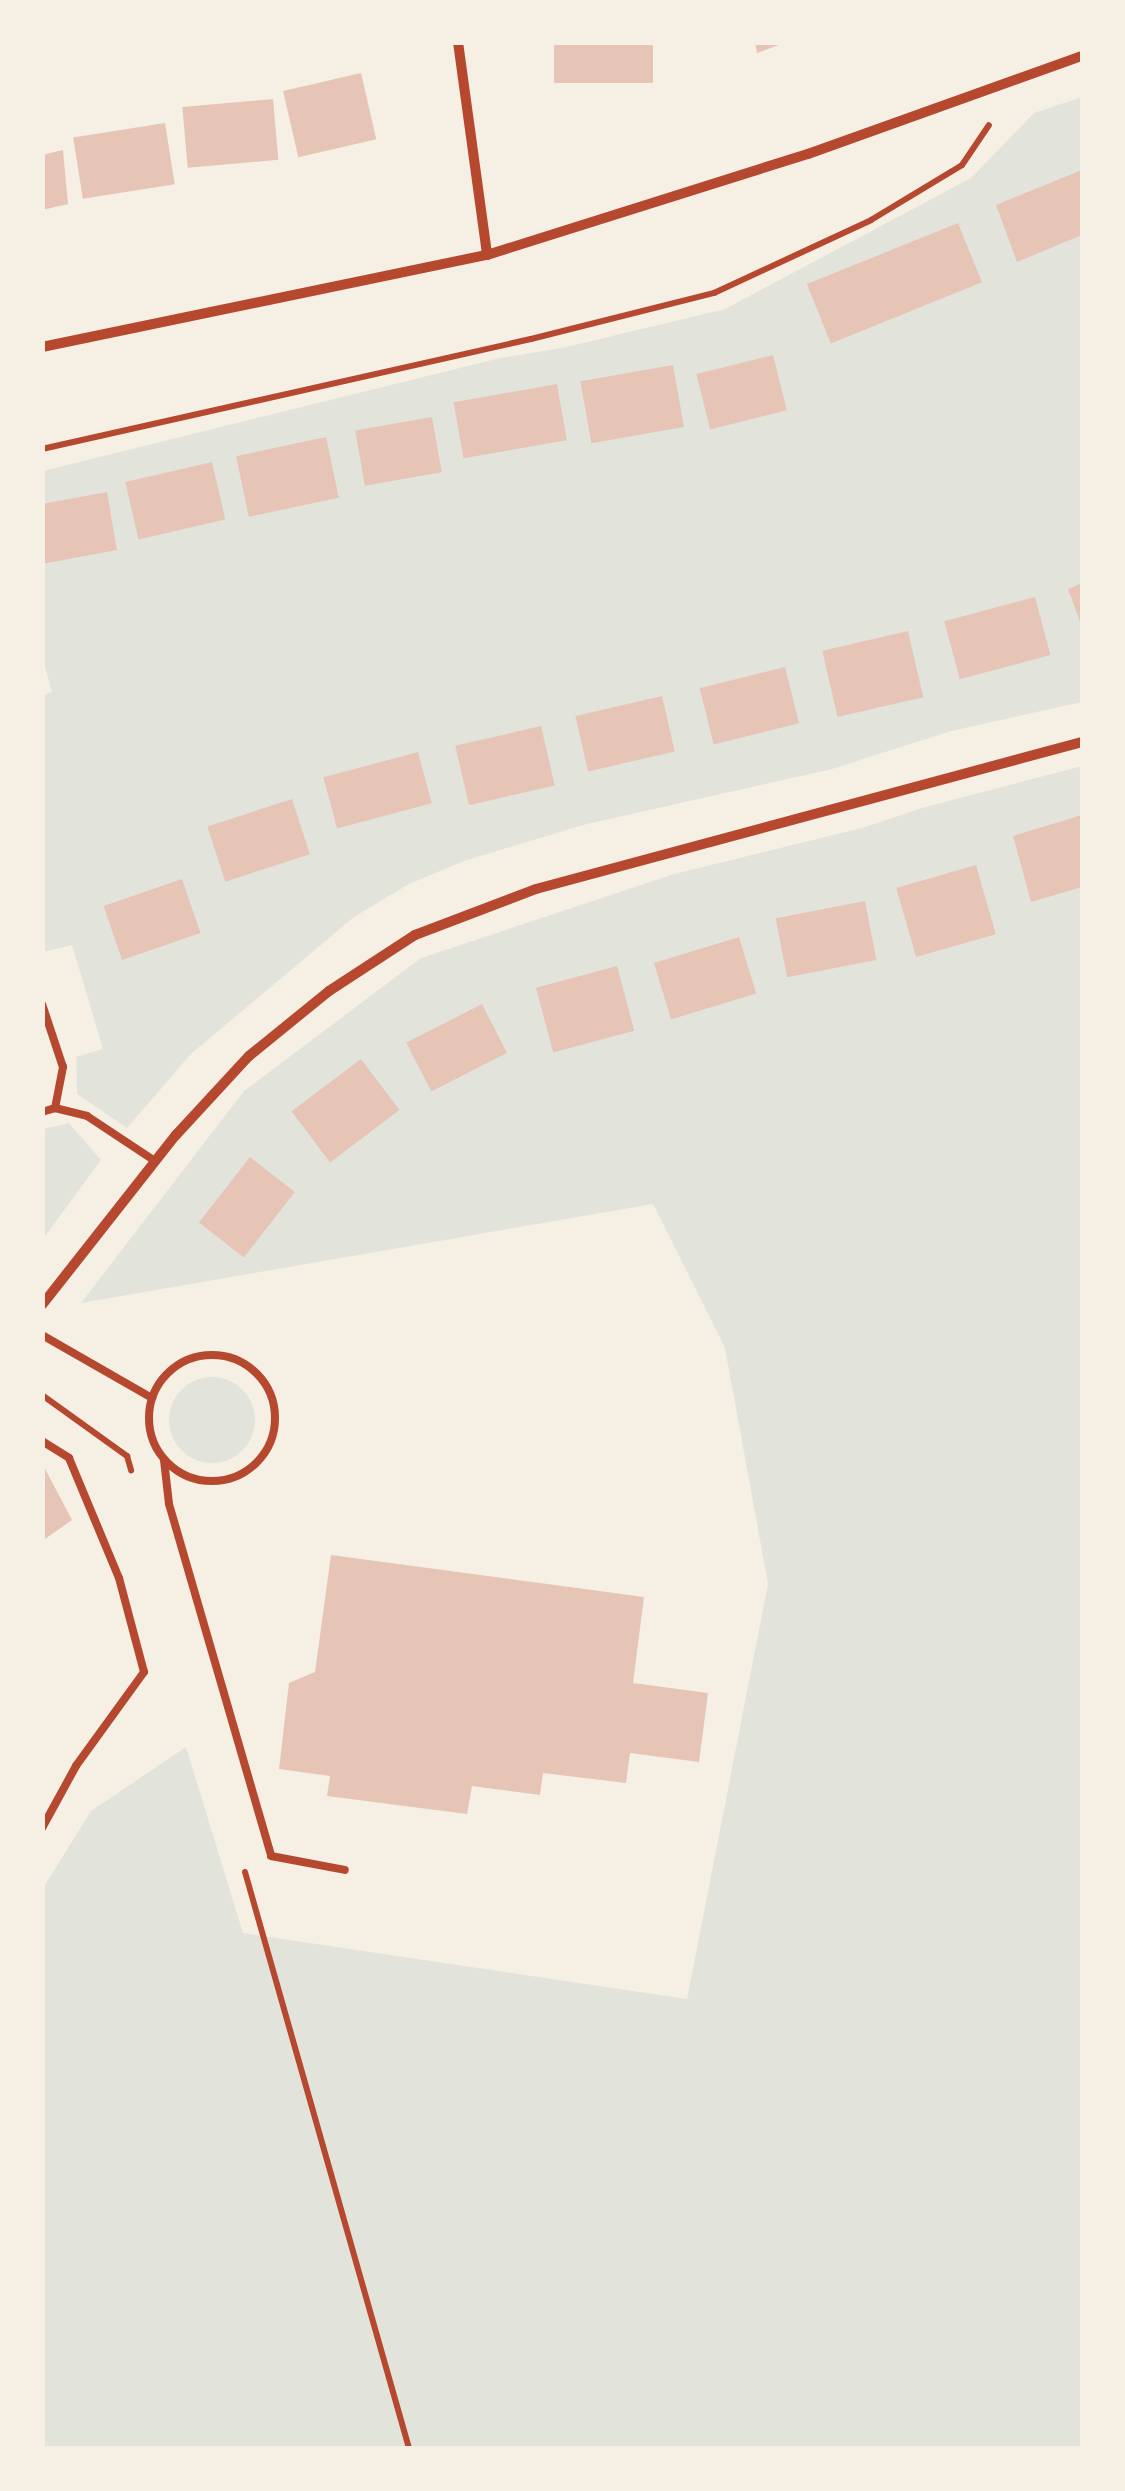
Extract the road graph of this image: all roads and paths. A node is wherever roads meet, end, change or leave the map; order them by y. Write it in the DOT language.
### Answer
graph roads {
  1 [pos="458,42"];
  2 [pos="1082,56"];
  3 [pos="1020,78"];
  4 [pos="486,256"];
  5 [pos="42,346"];
  6 [pos="42,449"];
  7 [pos="1082,742"];
  8 [pos="42,1004"];
  9 [pos="54,1108"];
  10 [pos="42,1112"];
  11 [pos="155,1161"];
  12 [pos="42,1305"];
  13 [pos="42,1335"];
  14 [pos="42,1395"];
  15 [pos="152,1398"];
  16 [pos="42,1441"];
  17 [pos="164,1460"];
  18 [pos="132,1475"];
  19 [pos="42,1828"];
  20 [pos="240,1856"];
  21 [pos="345,1870"];
  22 [pos="408,2448"];
  1 -- 4 [label="street"];
  2 -- 3 [label="street"];
  3 -- 4 [label="street"];
  3 -- 6 [label="path"];
  4 -- 5 [label="street"];
  7 -- 11 [label="street"];
  8 -- 9 [label="lane"];
  9 -- 10 [label="lane"];
  9 -- 11 [label="lane"];
  11 -- 12 [label="street"];
  13 -- 15 [label="lane"];
  14 -- 18 [label="path"];
  15 -- 17 [label="lane"];
  15 -- 17 [label="lane"];
  16 -- 19 [label="lane"];
  17 -- 21 [label="lane"];
  20 -- 22 [label="path"];
}
